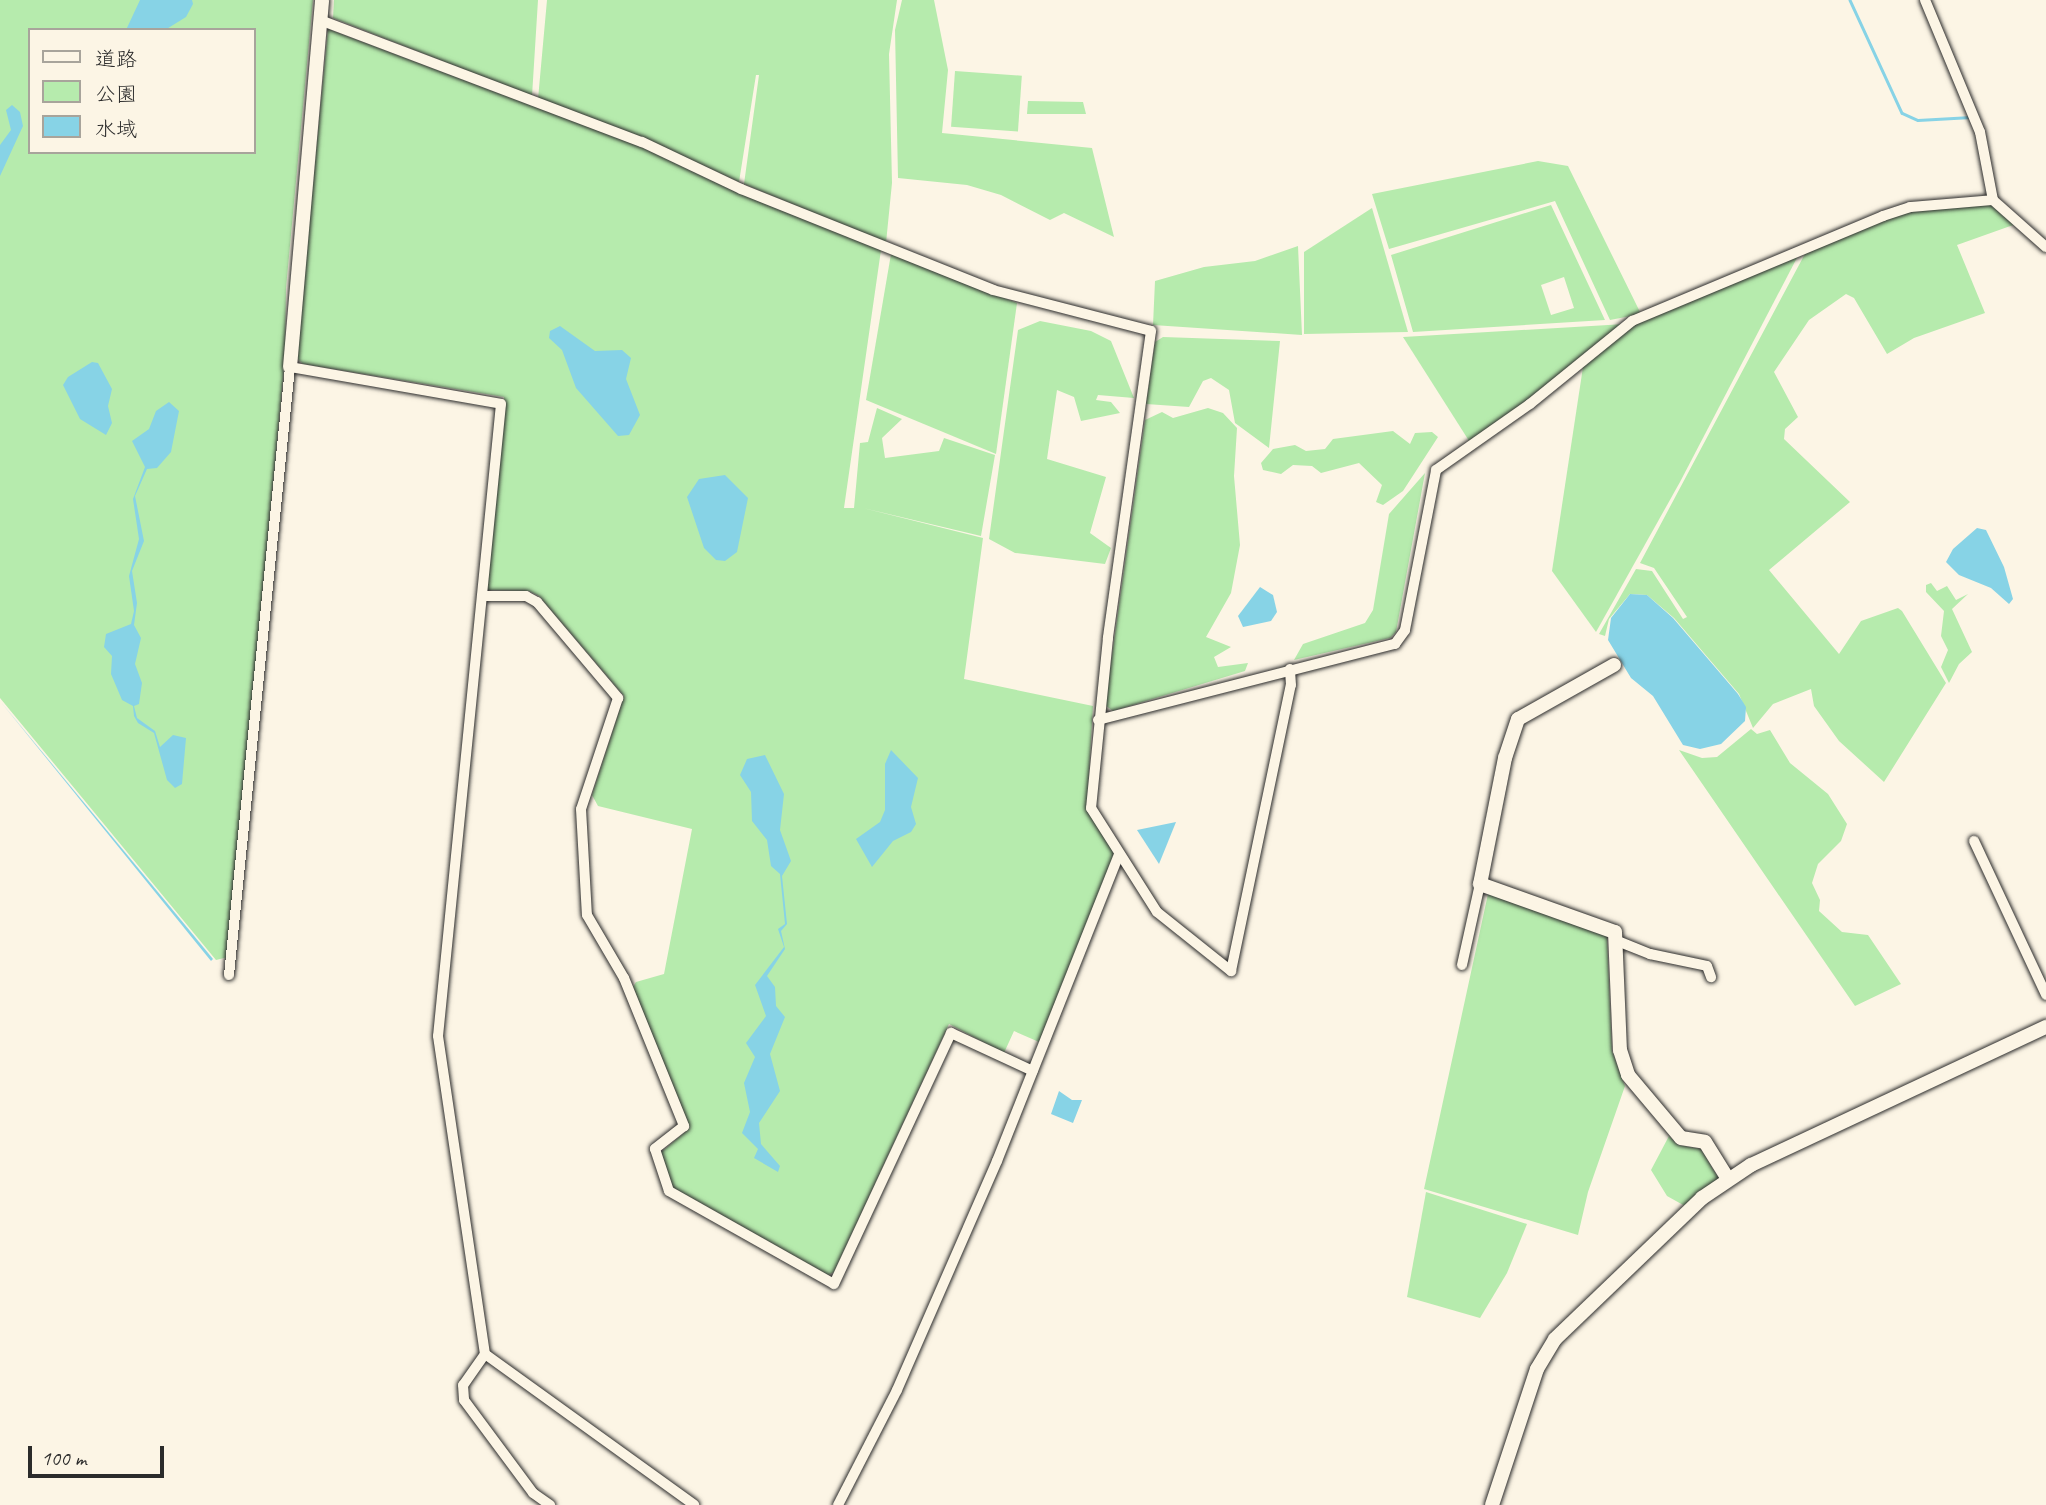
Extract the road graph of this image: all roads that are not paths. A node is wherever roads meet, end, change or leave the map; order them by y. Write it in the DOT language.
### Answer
graph roads {
  1 [pos="322,0"];
  2 [pos="1925,0"];
  3 [pos="320,20"];
  4 [pos="1993,200"];
  5 [pos="2046,247"];
  6 [pos="290,368"];
  7 [pos="482,596"];
  8 [pos="1614,665"];
  9 [pos="1290,668"];
  10 [pos="1098,720"];
  11 [pos="1974,841"];
  12 [pos="1119,855"];
  13 [pos="1480,884"];
  14 [pos="1615,940"];
  15 [pos="1462,965"];
  16 [pos="229,975"];
  17 [pos="1711,977"];
  18 [pos="2046,995"];
  19 [pos="2046,1027"];
  20 [pos="1033,1071"];
  21 [pos="1728,1179"];
  22 [pos="485,1354"];
  23 [pos="550,1505"];
  24 [pos="694,1505"];
  25 [pos="838,1505"];
  26 [pos="1492,1505"];
  1 -- 3 [label="street"];
  2 -- 4 [label="street"];
  3 -- 6 [label="street"];
  3 -- 10 [label="street"];
  4 -- 5 [label="street"];
  4 -- 9 [label="street"];
  6 -- 7 [label="street"];
  6 -- 16 [label="street"];
  7 -- 20 [label="street"];
  7 -- 22 [label="street"];
  8 -- 13 [label="street"];
  9 -- 10 [label="street"];
  9 -- 12 [label="street"];
  10 -- 12 [label="street"];
  11 -- 18 [label="street"];
  12 -- 20 [label="street"];
  13 -- 14 [label="street"];
  13 -- 15 [label="street"];
  14 -- 17 [label="street"];
  14 -- 21 [label="street"];
  19 -- 21 [label="street"];
  20 -- 25 [label="street"];
  21 -- 26 [label="street"];
  22 -- 23 [label="street"];
  22 -- 24 [label="street"];
}
